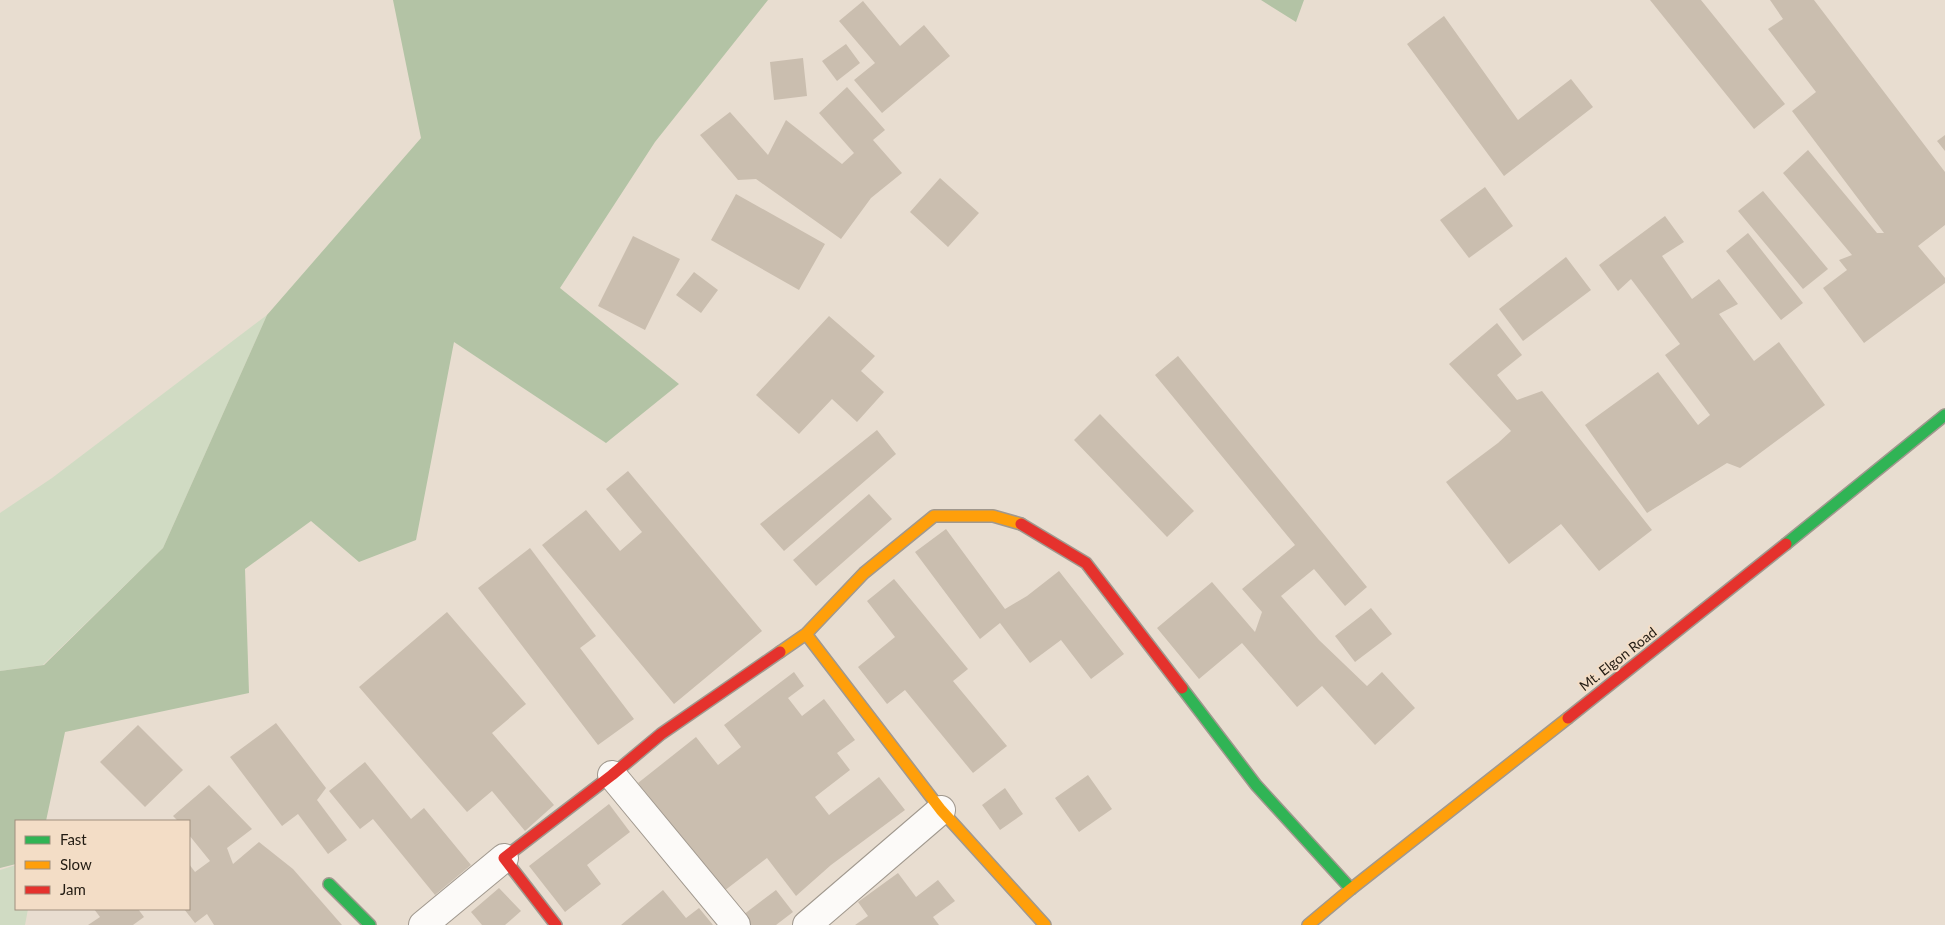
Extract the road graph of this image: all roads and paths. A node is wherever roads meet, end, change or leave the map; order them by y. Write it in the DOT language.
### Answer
graph roads {
  1 [pos="1945,415"];
  2 [pos="806,634"];
  3 [pos="612,775"];
  4 [pos="941,810"];
  5 [pos="504,858"];
  6 [pos="329,884"];
  7 [pos="1351,888"];
  8 [pos="370,925"];
  9 [pos="423,925"];
  10 [pos="556,925"];
  11 [pos="736,925"];
  12 [pos="807,925"];
  13 [pos="1045,925"];
  14 [pos="1308,925"];
  1 -- 7 [label="street, Mt. Elgon Road"];
  2 -- 3 [label="street"];
  2 -- 4 [label="street"];
  2 -- 7 [label="street"];
  3 -- 5 [label="street"];
  3 -- 11 [label="street"];
  4 -- 12 [label="street"];
  4 -- 13 [label="street"];
  5 -- 9 [label="street"];
  5 -- 10 [label="street"];
  6 -- 8 [label="street"];
  7 -- 14 [label="street, Mt. Elgon Road"];
}
